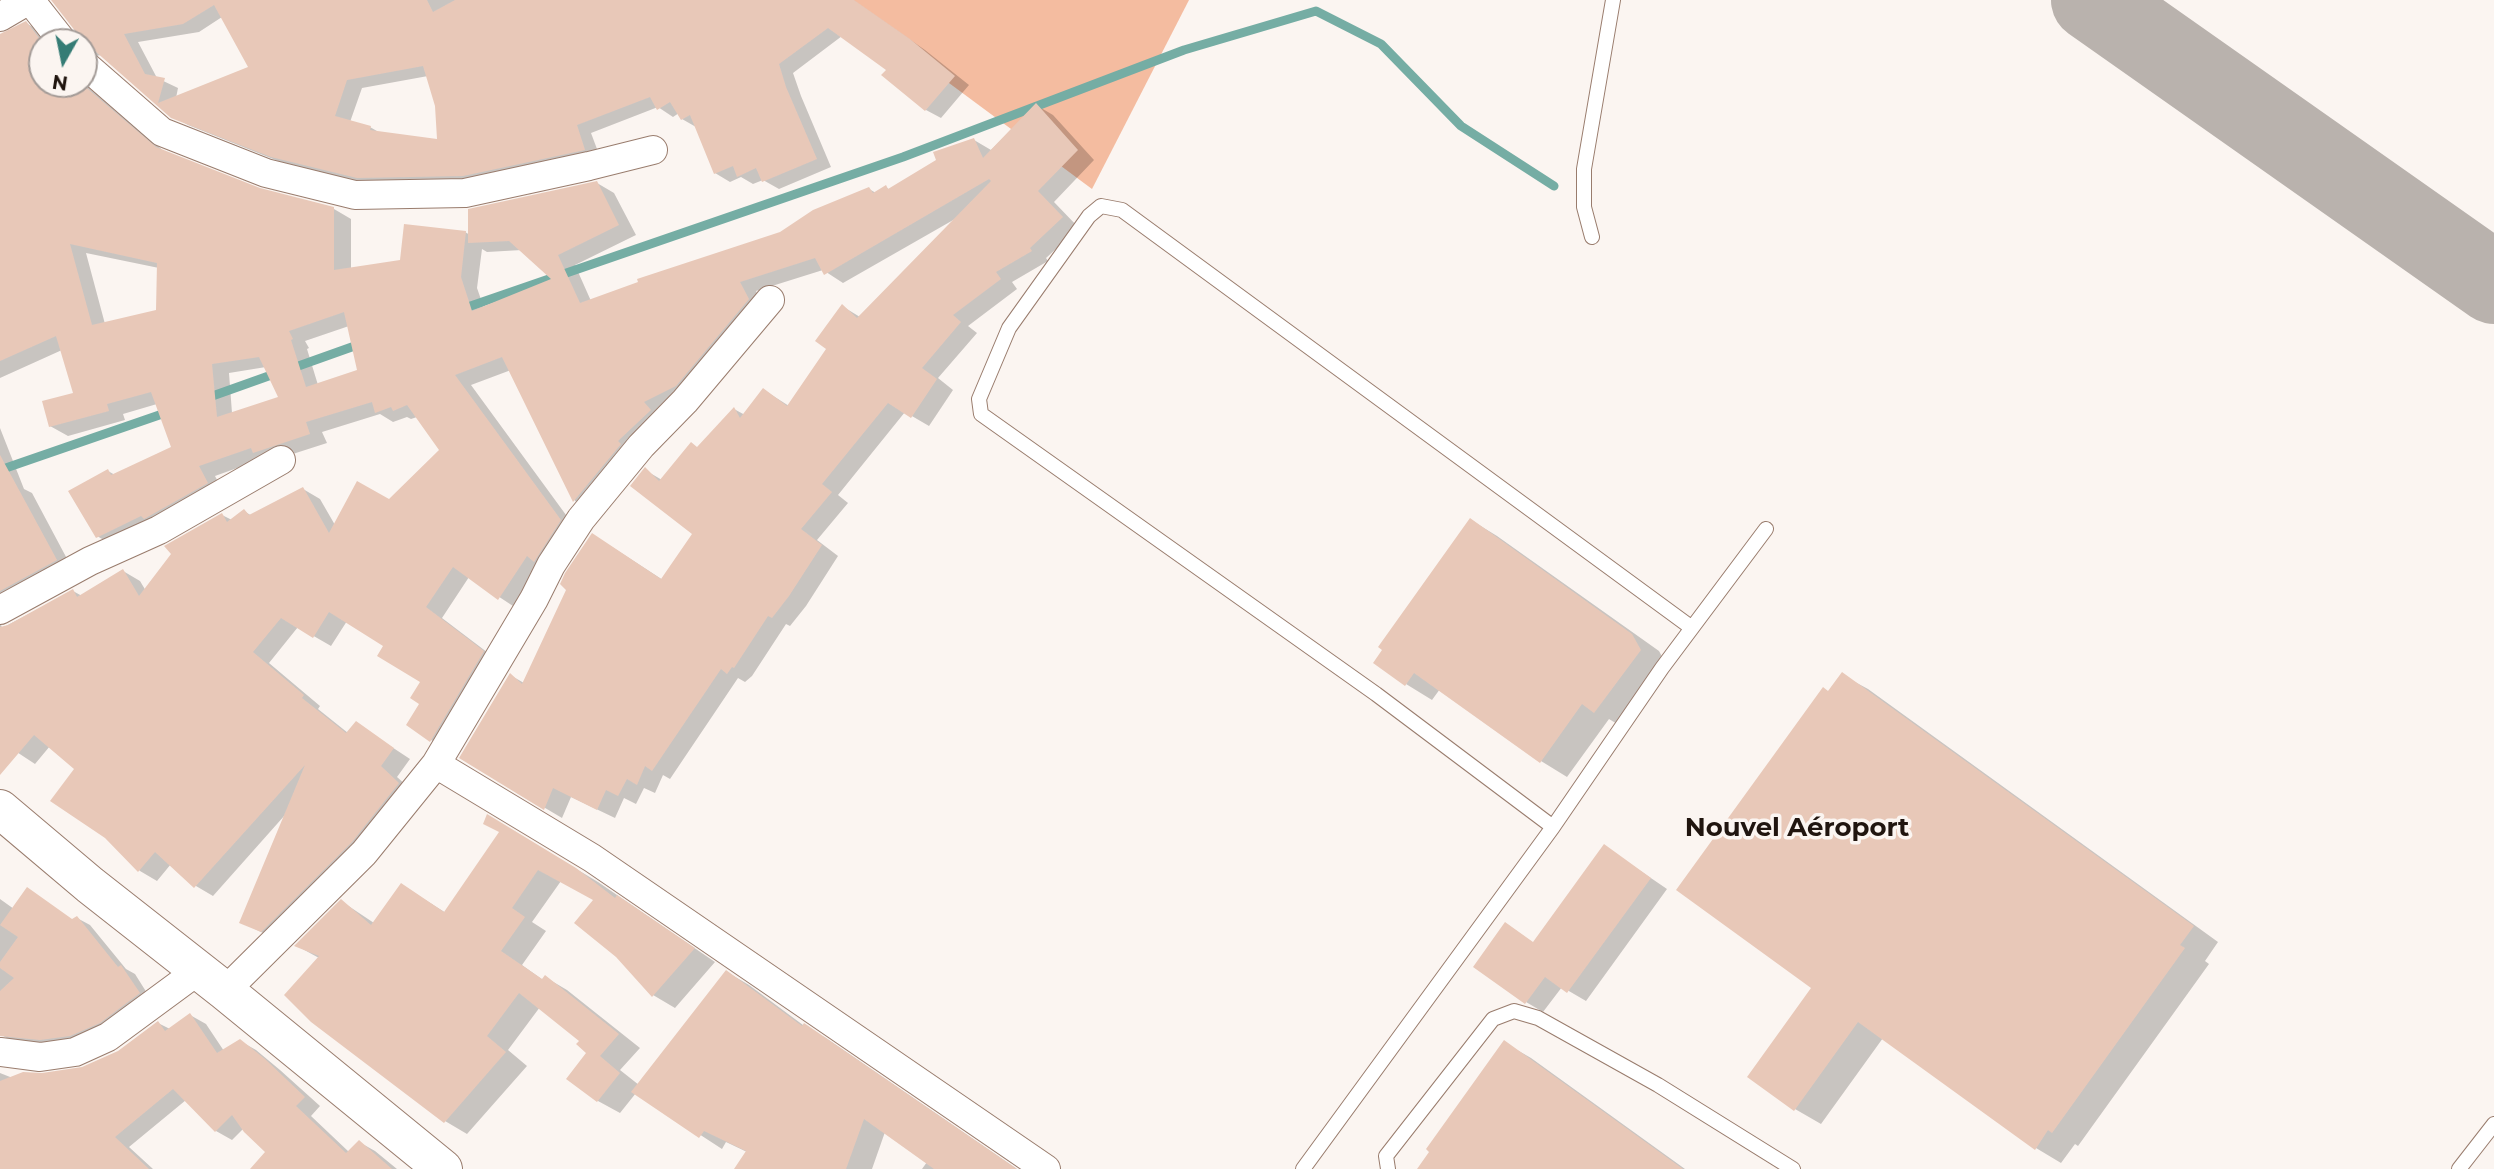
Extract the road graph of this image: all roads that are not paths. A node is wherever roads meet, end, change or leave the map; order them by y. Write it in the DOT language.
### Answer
graph roads {
  1 [pos="30,0"];
  2 [pos="1613,0"];
  3 [pos="0,17"];
  4 [pos="52,28"];
  5 [pos="98,76"];
  6 [pos="653,149"];
  7 [pos="1592,237"];
  8 [pos="770,300"];
  9 [pos="281,460"];
  10 [pos="1766,529"];
  11 [pos="0,610"];
  12 [pos="1692,628"];
  13 [pos="436,764"];
  14 [pos="0,809"];
  15 [pos="1553,827"];
  16 [pos="212,981"];
  17 [pos="0,1052"];
  18 [pos="2494,1124"];
  19 [pos="443,1169"];
  20 [pos="1046,1169"];
  21 [pos="1303,1169"];
  22 [pos="1388,1169"];
  23 [pos="1793,1169"];
  24 [pos="2459,1169"];
  1 -- 3 [label="street"];
  1 -- 4 [label="street"];
  2 -- 7 [label="lane"];
  5 -- 6 [label="street"];
  8 -- 13 [label="street"];
  9 -- 11 [label="street"];
  10 -- 12 [label="lane"];
  12 -- 15 [label="lane"];
  12 -- 15 [label="lane"];
  13 -- 16 [label="street"];
  13 -- 20 [label="street"];
  14 -- 16 [label="street"];
  15 -- 21 [label="lane"];
  16 -- 17 [label="street"];
  16 -- 19 [label="street"];
  18 -- 24 [label="lane"];
  22 -- 23 [label="lane"];
}
